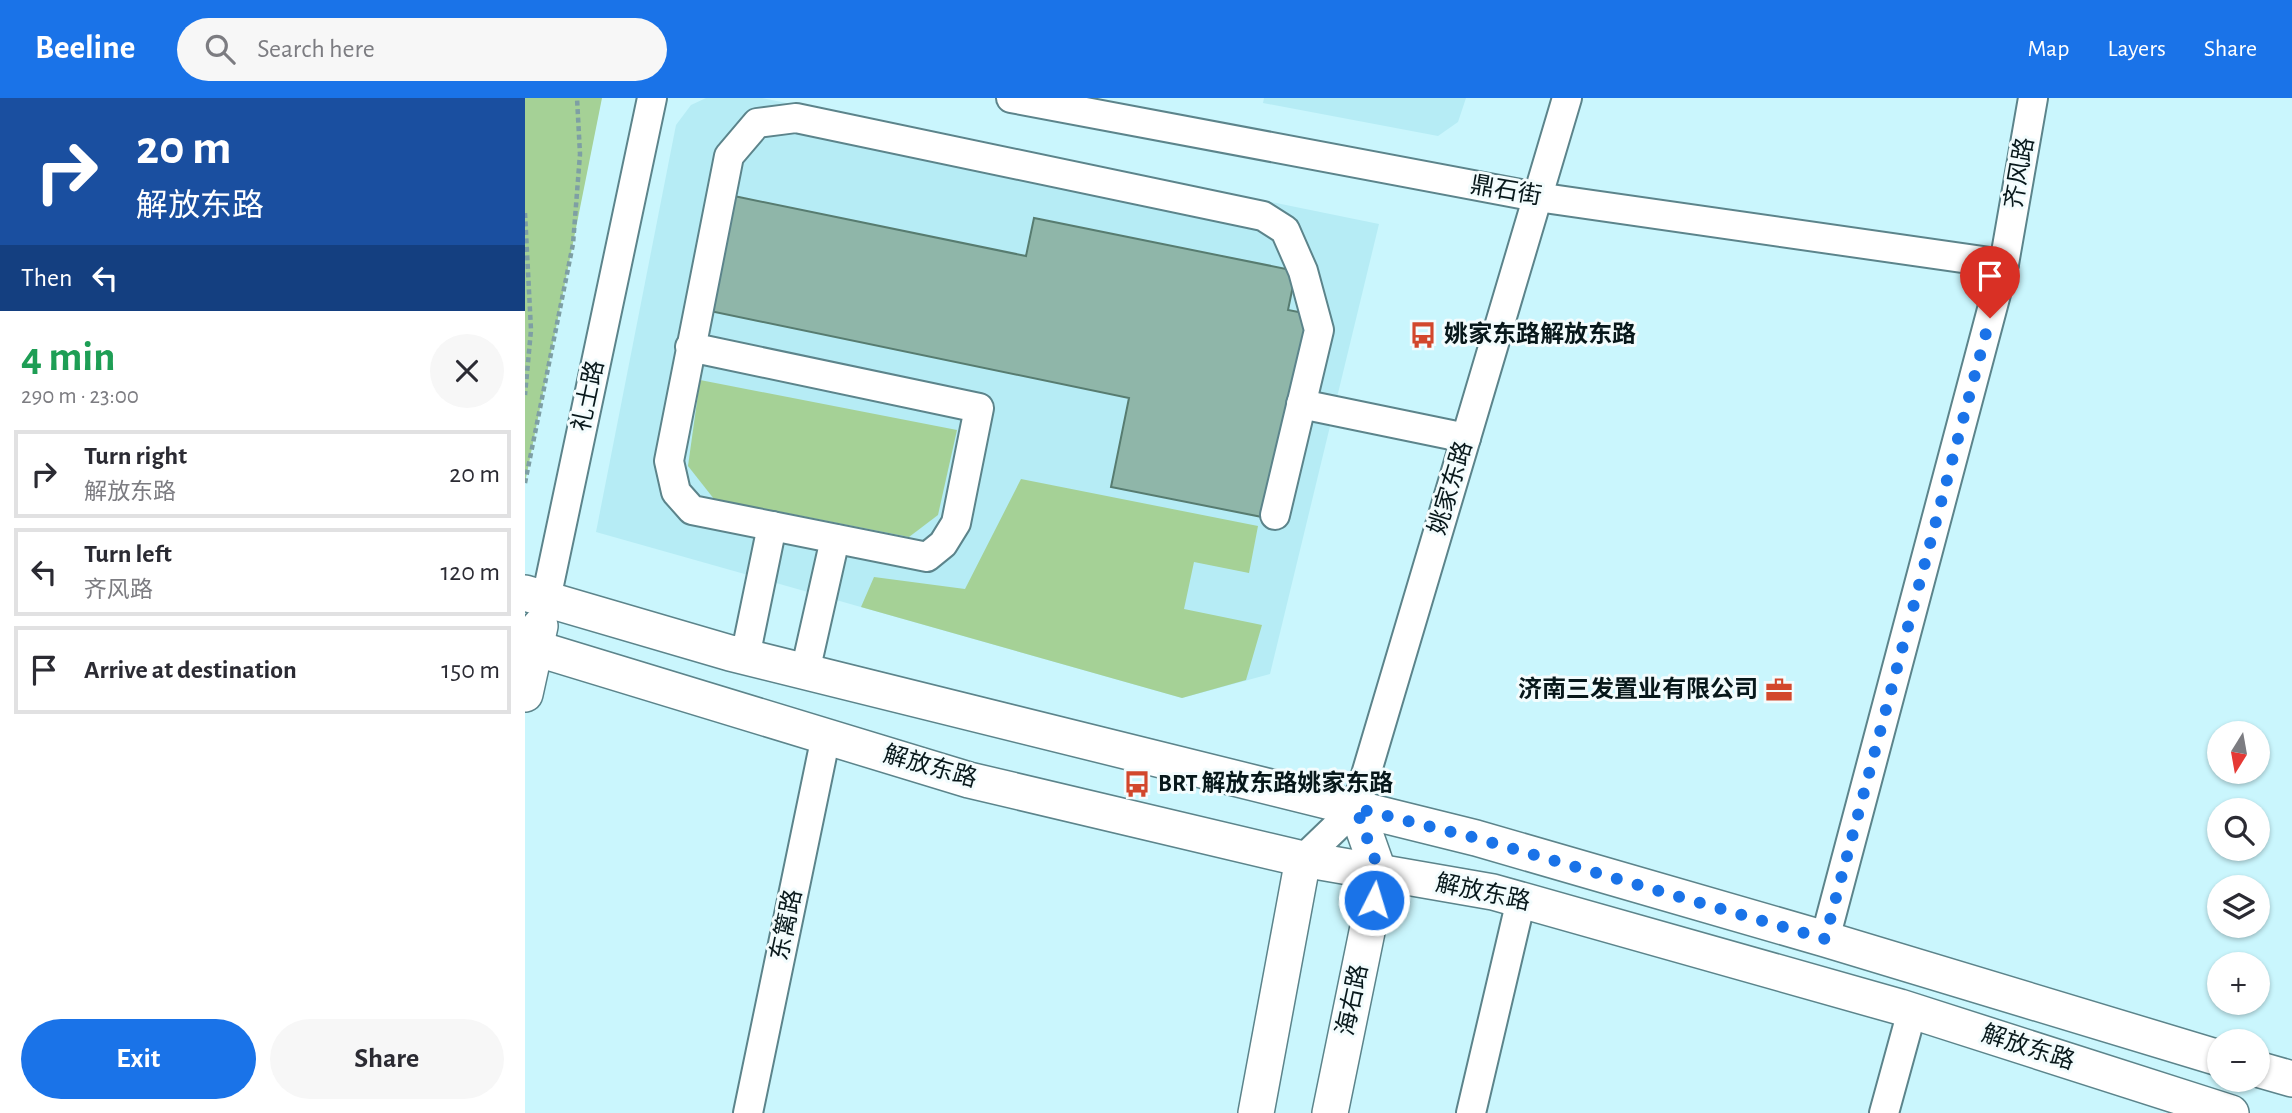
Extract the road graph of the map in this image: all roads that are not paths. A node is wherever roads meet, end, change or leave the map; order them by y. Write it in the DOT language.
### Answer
graph roads {
  1 [pos="652,98"];
  2 [pos="1011,98"];
  3 [pos="1567,98"];
  4 [pos="2032,98"];
  5 [pos="1537,197"];
  6 [pos="2004,264"];
  7 [pos="690,347"];
  8 [pos="1301,404"];
  9 [pos="1466,438"];
  10 [pos="1275,515"];
  11 [pos="772,526"];
  12 [pos="835,539"];
  13 [pos="536,596"];
  14 [pos="530,646"];
  15 [pos="745,657"];
  16 [pos="805,672"];
  17 [pos="525,694"];
  18 [pos="826,736"];
  19 [pos="1356,808"];
  20 [pos="1303,859"];
  21 [pos="1380,873"];
  22 [pos="1521,900"];
  23 [pos="1825,939"];
  24 [pos="1912,1011"];
  25 [pos="2207,1054"];
  26 [pos="2270,1073"];
  27 [pos="2292,1079"];
  28 [pos="748,1113"];
  29 [pos="1256,1113"];
  30 [pos="1330,1113"];
  31 [pos="1471,1113"];
  32 [pos="1884,1113"];
  33 [pos="2231,1113"];
  1 -- 13 [label="street, 礼士路"];
  2 -- 5 [label="street, 鼎石街"];
  3 -- 5 [label="street, 姚家东路"];
  4 -- 6 [label="street, 齐风路"];
  5 -- 6 [label="street, 鼎石街"];
  5 -- 9 [label="street, 姚家东路"];
  6 -- 23 [label="street, 齐风路"];
  7 -- 8 [label="street"];
  7 -- 11 [label="street"];
  7 -- 12 [label="street"];
  8 -- 9 [label="street"];
  8 -- 10 [label="street"];
  9 -- 19 [label="street, 姚家东路"];
  11 -- 12 [label="street"];
  11 -- 15 [label="street"];
  12 -- 16 [label="street"];
  13 -- 14 [label="main road, 礼士路"];
  13 -- 15 [label="main road, 解放东路"];
  14 -- 17 [label="main road, 礼士路"];
  14 -- 18 [label="main road, 解放东路"];
  15 -- 16 [label="main road, 解放东路"];
  16 -- 19 [label="main road, 解放东路"];
  18 -- 20 [label="main road, 解放东路"];
  18 -- 28 [label="street, 东篱路"];
  19 -- 20 [label="street, 姚家东路"];
  19 -- 21 [label="main road"];
  19 -- 23 [label="main road, 解放东路"];
  20 -- 21 [label="main road, 解放东路"];
  20 -- 29 [label="main road"];
  21 -- 22 [label="main road, 解放东路"];
  21 -- 30 [label="main road, 海右路"];
  22 -- 24 [label="main road, 解放东路"];
  22 -- 31 [label="street"];
  23 -- 25 [label="main road, 解放东路"];
  24 -- 32 [label="street"];
  24 -- 33 [label="main road, 解放东路"];
  26 -- 27 [label="main road"];
}
